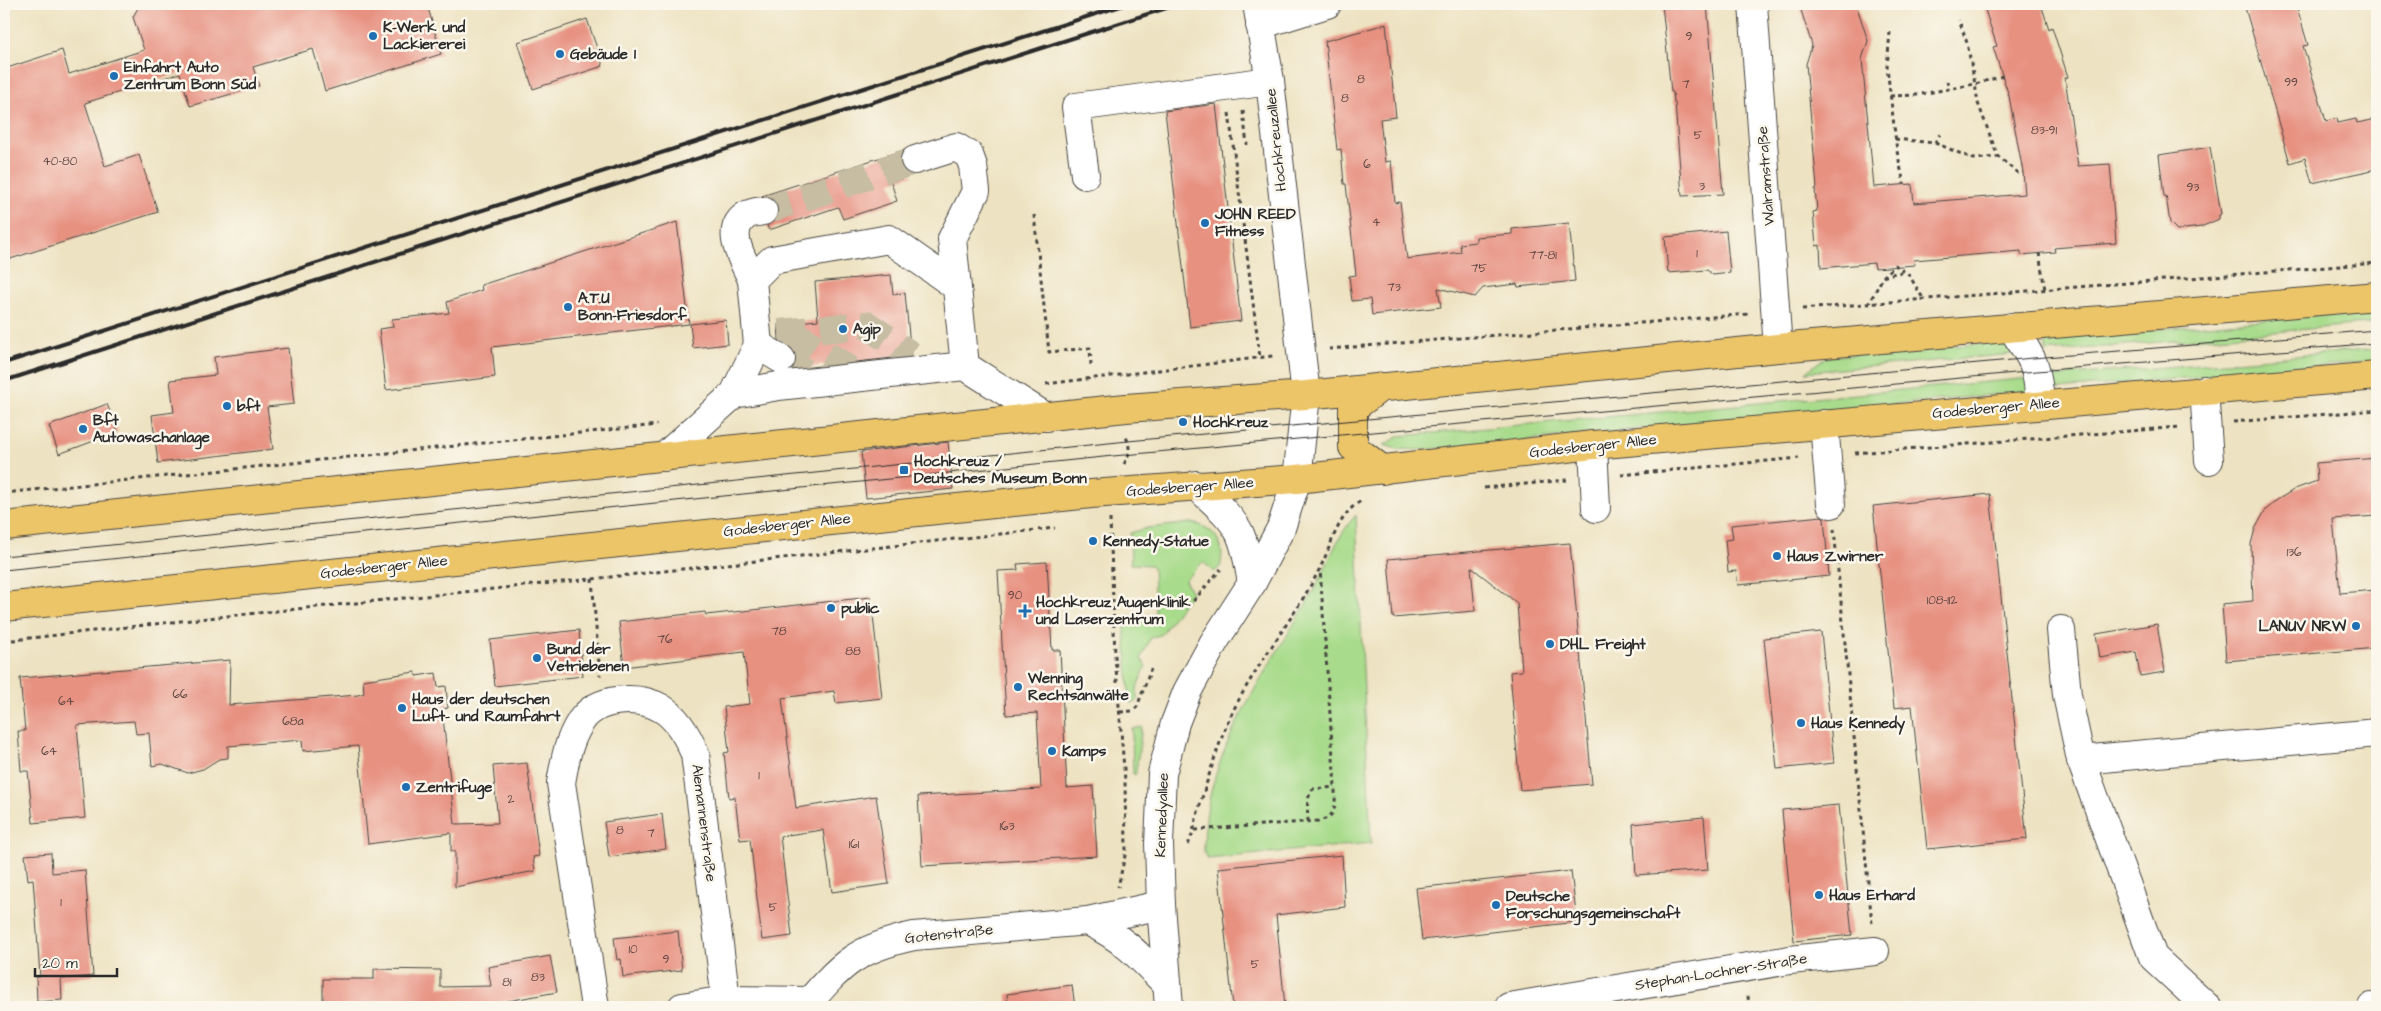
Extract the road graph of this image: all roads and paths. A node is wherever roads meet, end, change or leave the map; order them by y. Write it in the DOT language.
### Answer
graph roads {
  1 [pos="1327,4"];
  2 [pos="1753,4"];
  3 [pos="1258,14"];
  4 [pos="1958,20"];
  5 [pos="1890,32"];
  6 [pos="2003,76"];
  7 [pos="1270,81"];
  8 [pos="1947,81"];
  9 [pos="1975,84"];
  10 [pos="1226,85"];
  11 [pos="1950,89"];
  12 [pos="1890,96"];
  13 [pos="1940,134"];
  14 [pos="1895,139"];
  15 [pos="1935,143"];
  16 [pos="1998,157"];
  17 [pos="916,160"];
  18 [pos="2023,172"];
  19 [pos="1085,175"];
  20 [pos="1904,184"];
  21 [pos="763,211"];
  22 [pos="1034,215"];
  23 [pos="2039,253"];
  24 [pos="2377,263"];
  25 [pos="1909,275"];
  26 [pos="1883,277"];
  27 [pos="752,280"];
  28 [pos="956,286"];
  29 [pos="2045,290"];
  30 [pos="2377,296"];
  31 [pos="1924,300"];
  32 [pos="1868,305"];
  33 [pos="1775,311"];
  34 [pos="2010,327"];
  35 [pos="1778,348"];
  36 [pos="1301,353"];
  37 [pos="1260,358"];
  38 [pos="1091,365"];
  39 [pos="965,366"];
  40 [pos="2377,376"];
  41 [pos="1106,377"];
  42 [pos="999,388"];
  43 [pos="1381,388"];
  44 [pos="2204,390"];
  45 [pos="734,394"];
  46 [pos="1306,395"];
  47 [pos="2040,404"];
  48 [pos="1109,410"];
  49 [pos="1046,417"];
  50 [pos="705,420"];
  51 [pos="1824,424"];
  52 [pos="1593,445"];
  53 [pos="664,456"];
  54 [pos="2210,460"];
  55 [pos="1383,470"];
  56 [pos="1297,479"];
  57 [pos="1196,485"];
  58 [pos="4,493"];
  59 [pos="1108,493"];
  60 [pos="1831,504"];
  61 [pos="1596,508"];
  62 [pos="1110,522"];
  63 [pos="1100,523"];
  64 [pos="1339,524"];
  65 [pos="4,526"];
  66 [pos="1063,527"];
  67 [pos="1223,566"];
  68 [pos="1320,568"];
  69 [pos="592,579"];
  70 [pos="1252,583"];
  71 [pos="4,607"];
  72 [pos="1188,607"];
  73 [pos="2061,630"];
  74 [pos="4,641"];
  75 [pos="1151,669"];
  76 [pos="603,704"];
  77 [pos="1120,712"];
  78 [pos="2377,733"];
  79 [pos="2081,760"];
  80 [pos="1336,787"];
  81 [pos="1308,822"];
  82 [pos="1195,830"];
  83 [pos="1187,847"];
  84 [pos="1117,891"];
  85 [pos="1161,905"];
  86 [pos="1088,921"];
  87 [pos="1875,951"];
  88 [pos="1747,992"];
  89 [pos="1168,996"];
  90 [pos="728,1004"];
  91 [pos="808,1004"];
  92 [pos="595,1007"];
  93 [pos="682,1007"];
  94 [pos="1509,1007"];
  95 [pos="1749,1007"];
  96 [pos="2207,1007"];
  97 [pos="2372,1007"];
  98 [pos="2377,1007"];
  1 -- 3 [label="street"];
  2 -- 33 [label="street, Walramstraße"];
  3 -- 7 [label="street, Hochkreuzallee"];
  4 -- 9 [label="path"];
  5 -- 12 [label="path"];
  6 -- 9 [label="path"];
  7 -- 10 [label="street"];
  7 -- 36 [label="street, Hochkreuzallee"];
  8 -- 11 [label="path"];
  9 -- 11 [label="path"];
  9 -- 16 [label="path"];
  10 -- 19 [label="street"];
  10 -- 37 [label="path"];
  11 -- 12 [label="path"];
  12 -- 14 [label="path"];
  13 -- 15 [label="path"];
  14 -- 15 [label="path"];
  14 -- 20 [label="path"];
  15 -- 16 [label="path"];
  16 -- 18 [label="path"];
  17 -- 28 [label="street"];
  21 -- 27 [label="street"];
  22 -- 38 [label="path"];
  23 -- 29 [label="path"];
  24 -- 29 [label="path"];
  25 -- 26 [label="path"];
  25 -- 26 [label="path"];
  25 -- 31 [label="path"];
  26 -- 32 [label="path"];
  27 -- 28 [label="street"];
  27 -- 45 [label="street"];
  28 -- 39 [label="street"];
  29 -- 31 [label="path"];
  30 -- 34 [label="main road"];
  31 -- 32 [label="path"];
  32 -- 33 [label="path"];
  33 -- 35 [label="street, Walramstraße"];
  33 -- 36 [label="path"];
  34 -- 35 [label="main road"];
  34 -- 47 [label="street"];
  35 -- 43 [label="main road"];
  36 -- 37 [label="path"];
  36 -- 46 [label="street, Hochkreuzallee"];
  37 -- 41 [label="path"];
  39 -- 42 [label="street"];
  39 -- 45 [label="street"];
  40 -- 44 [label="main road, Godesberger Allee"];
  41 -- 42 [label="path"];
  41 -- 48 [label="path"];
  42 -- 49 [label="street"];
  43 -- 46 [label="main road"];
  43 -- 55 [label="main road"];
  44 -- 47 [label="main road, Godesberger Allee"];
  44 -- 54 [label="street"];
  45 -- 50 [label="street"];
  46 -- 48 [label="main road"];
  46 -- 56 [label="street, Kennedyallee"];
  47 -- 51 [label="main road, Godesberger Allee"];
  48 -- 49 [label="main road"];
  48 -- 59 [label="path"];
  49 -- 53 [label="main road"];
  50 -- 53 [label="street"];
  50 -- 58 [label="path"];
  51 -- 52 [label="main road, Godesberger Allee"];
  51 -- 60 [label="street"];
  52 -- 55 [label="main road, Godesberger Allee"];
  52 -- 61 [label="street"];
  53 -- 65 [label="main road"];
  55 -- 56 [label="main road, Godesberger Allee"];
  56 -- 57 [label="main road, Godesberger Allee"];
  56 -- 70 [label="street, Kennedyallee"];
  57 -- 59 [label="main road, Godesberger Allee"];
  57 -- 70 [label="street"];
  59 -- 62 [label="path"];
  59 -- 71 [label="main road, Godesberger Allee"];
  60 -- 87 [label="path"];
  62 -- 63 [label="path"];
  62 -- 77 [label="path"];
  64 -- 68 [label="path"];
  66 -- 69 [label="path"];
  67 -- 72 [label="path"];
  68 -- 80 [label="path"];
  68 -- 82 [label="path"];
  69 -- 74 [label="path"];
  69 -- 76 [label="path"];
  70 -- 85 [label="street, Kennedyallee"];
  73 -- 79 [label="street"];
  75 -- 77 [label="path"];
  76 -- 90 [label="street, Alemannenstraße"];
  76 -- 92 [label="street, Alemannenstraße"];
  77 -- 84 [label="path"];
  78 -- 79 [label="street"];
  79 -- 96 [label="street"];
  80 -- 81 [label="path"];
  80 -- 81 [label="path"];
  81 -- 82 [label="path"];
  82 -- 83 [label="path"];
  85 -- 86 [label="street, Gotenstraße"];
  85 -- 89 [label="street, Kennedyallee"];
  86 -- 89 [label="street"];
  86 -- 91 [label="street, Gotenstraße"];
  87 -- 94 [label="street, Stephan-Lochner-Straße"];
  88 -- 95 [label="path"];
  90 -- 91 [label="street"];
  90 -- 93 [label="street"];
  97 -- 98 [label="street"];
}
